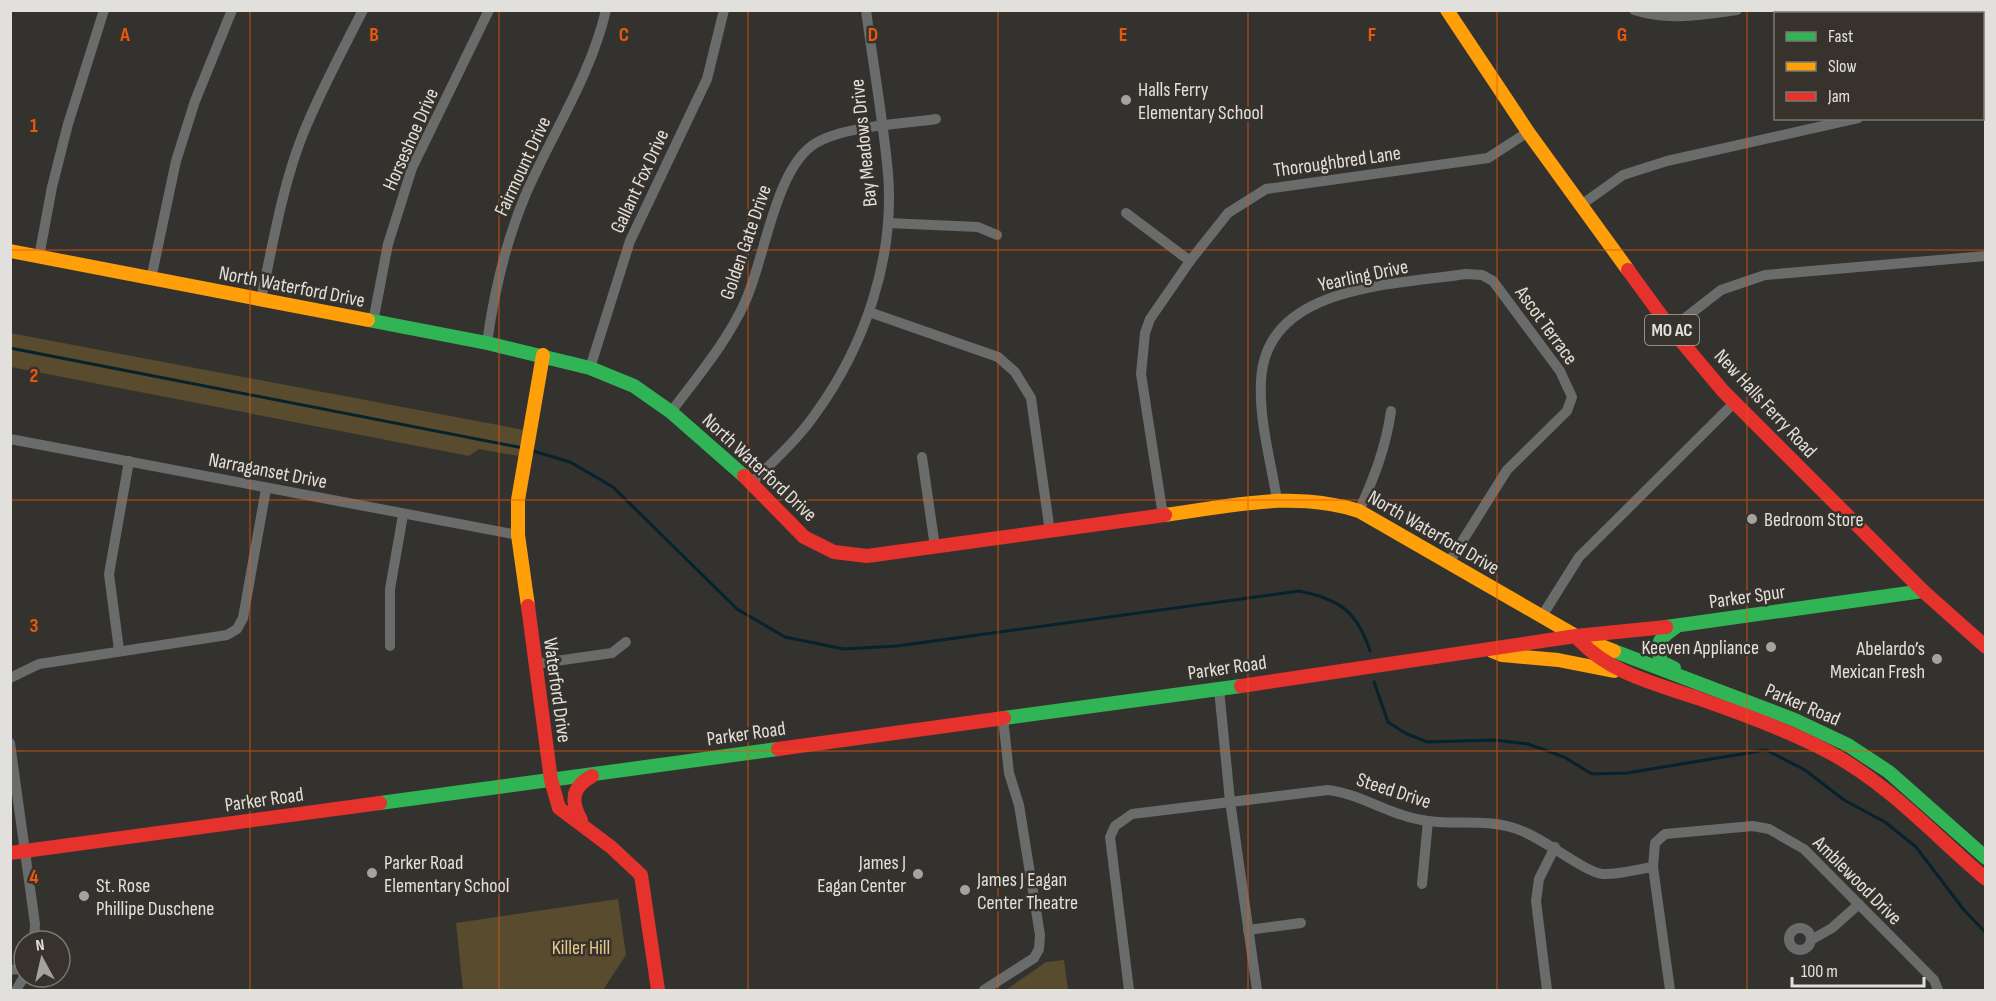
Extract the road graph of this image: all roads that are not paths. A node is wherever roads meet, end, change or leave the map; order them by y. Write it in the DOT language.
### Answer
graph roads {
  1 [pos="104,10"];
  2 [pos="232,10"];
  3 [pos="363,10"];
  4 [pos="489,10"];
  5 [pos="606,10"];
  6 [pos="724,10"];
  7 [pos="866,10"];
  8 [pos="1447,10"];
  9 [pos="1634,10"];
  10 [pos="1737,10"];
  11 [pos="936,119"];
  12 [pos="1849,120"];
  13 [pos="882,127"];
  14 [pos="1528,132"];
  15 [pos="1581,205"];
  16 [pos="1126,213"];
  17 [pos="888,223"];
  18 [pos="997,235"];
  19 [pos="10,251"];
  20 [pos="1986,256"];
  21 [pos="39,257"];
  22 [pos="1190,261"];
  23 [pos="151,279"];
  24 [pos="1493,281"];
  25 [pos="261,299"];
  26 [pos="869,312"];
  27 [pos="373,322"];
  28 [pos="1671,329"];
  29 [pos="487,343"];
  30 [pos="543,355"];
  31 [pos="590,368"];
  32 [pos="1734,403"];
  33 [pos="1391,411"];
  34 [pos="671,412"];
  35 [pos="10,439"];
  36 [pos="922,457"];
  37 [pos="129,461"];
  38 [pos="751,483"];
  39 [pos="266,489"];
  40 [pos="1277,500"];
  41 [pos="1359,511"];
  42 [pos="403,515"];
  43 [pos="1163,516"];
  44 [pos="1050,532"];
  45 [pos="518,535"];
  46 [pos="935,547"];
  47 [pos="1448,564"];
  48 [pos="1923,591"];
  49 [pos="1542,616"];
  50 [pos="1678,626"];
  51 [pos="1576,636"];
  52 [pos="626,642"];
  53 [pos="1538,642"];
  54 [pos="390,646"];
  55 [pos="1986,647"];
  56 [pos="1486,649"];
  57 [pos="119,650"];
  58 [pos="535,664"];
  59 [pos="10,678"];
  60 [pos="1648,681"];
  61 [pos="1219,689"];
  62 [pos="1719,690"];
  63 [pos="1004,718"];
  64 [pos="10,743"];
  65 [pos="599,773"];
  66 [pos="551,780"];
  67 [pos="1230,801"];
  68 [pos="1428,821"];
  69 [pos="585,827"];
  70 [pos="1555,847"];
  71 [pos="25,851"];
  72 [pos="10,853"];
  73 [pos="1986,858"];
  74 [pos="1653,867"];
  75 [pos="1986,879"];
  76 [pos="1422,884"];
  77 [pos="1858,904"];
  78 [pos="1301,923"];
  79 [pos="35,929"];
  80 [pos="1248,930"];
  81 [pos="1811,940"];
  82 [pos="658,990"];
  83 [pos="984,990"];
  84 [pos="1129,990"];
  85 [pos="1257,990"];
  86 [pos="1547,990"];
  87 [pos="1670,990"];
  88 [pos="1938,990"];
  1 -- 21 [label="street"];
  2 -- 23 [label="street"];
  3 -- 25 [label="street"];
  4 -- 27 [label="street, Horseshoe Drive"];
  5 -- 29 [label="street, Fairmount Drive"];
  6 -- 31 [label="street, Gallant Fox Drive"];
  7 -- 13 [label="street, Bay Meadows Drive"];
  8 -- 14 [label="main road, New Halls Ferry Road / MO AC"];
  9 -- 10 [label="street"];
  11 -- 13 [label="street, Golden Gate Drive"];
  12 -- 15 [label="street"];
  13 -- 17 [label="street, Bay Meadows Drive"];
  13 -- 34 [label="street, Golden Gate Drive"];
  14 -- 15 [label="main road, New Halls Ferry Road / MO AC"];
  14 -- 22 [label="street, Thoroughbred Lane"];
  15 -- 28 [label="main road, New Halls Ferry Road / MO AC"];
  16 -- 22 [label="street"];
  17 -- 18 [label="street"];
  17 -- 26 [label="street, Bay Meadows Drive"];
  19 -- 21 [label="main road, North Waterford Drive"];
  20 -- 28 [label="street"];
  21 -- 23 [label="main road, North Waterford Drive"];
  22 -- 43 [label="street, Thoroughbred Lane"];
  23 -- 25 [label="main road, North Waterford Drive"];
  24 -- 40 [label="street, Yearling Drive"];
  24 -- 47 [label="street, Ascot Terrace"];
  25 -- 27 [label="main road, North Waterford Drive"];
  26 -- 38 [label="street, Bay Meadows Drive"];
  26 -- 44 [label="street"];
  27 -- 29 [label="main road, North Waterford Drive"];
  28 -- 32 [label="main road, New Halls Ferry Road / MO AC"];
  29 -- 30 [label="main road, North Waterford Drive"];
  30 -- 31 [label="main road, North Waterford Drive"];
  30 -- 45 [label="main road, Waterford Drive"];
  31 -- 34 [label="main road, North Waterford Drive"];
  32 -- 48 [label="main road, New Halls Ferry Road / MO AC"];
  32 -- 49 [label="street"];
  33 -- 41 [label="street"];
  34 -- 38 [label="main road, North Waterford Drive"];
  35 -- 37 [label="street, Narraganset Drive"];
  36 -- 46 [label="street"];
  37 -- 39 [label="street, Narraganset Drive"];
  37 -- 57 [label="street"];
  38 -- 46 [label="main road, North Waterford Drive"];
  39 -- 42 [label="street, Narraganset Drive"];
  39 -- 57 [label="street"];
  40 -- 41 [label="main road, North Waterford Drive"];
  40 -- 43 [label="main road, North Waterford Drive"];
  41 -- 47 [label="main road, North Waterford Drive"];
  42 -- 45 [label="street, Narraganset Drive"];
  42 -- 54 [label="street"];
  43 -- 44 [label="main road, North Waterford Drive"];
  44 -- 46 [label="main road, North Waterford Drive"];
  45 -- 58 [label="main road, Waterford Drive"];
  47 -- 49 [label="main road, North Waterford Drive"];
  48 -- 50 [label="main road, Parker Spur"];
  48 -- 55 [label="main road, New Halls Ferry Road / MO AC"];
  49 -- 51 [label="main road, North Waterford Drive"];
  49 -- 53 [label="main road"];
  50 -- 51 [label="main road, Parker Spur"];
  50 -- 62 [label="main road"];
  51 -- 53 [label="main road, Parker Road"];
  51 -- 60 [label="main road, Parker Road"];
  51 -- 62 [label="main road, Parker Road"];
  52 -- 58 [label="street"];
  53 -- 56 [label="main road, Parker Road"];
  56 -- 60 [label="main road, Parker Road"];
  56 -- 61 [label="main road, Parker Road"];
  57 -- 59 [label="street"];
  58 -- 66 [label="main road, Waterford Drive"];
  60 -- 75 [label="main road, Parker Road"];
  61 -- 63 [label="main road, Parker Road"];
  61 -- 67 [label="street"];
  62 -- 73 [label="main road, Parker Road"];
  63 -- 65 [label="main road, Parker Road"];
  63 -- 83 [label="street"];
  64 -- 71 [label="street"];
  65 -- 66 [label="main road, Parker Road"];
  65 -- 69 [label="main road"];
  66 -- 69 [label="main road, Waterford Drive"];
  66 -- 71 [label="main road, Parker Road"];
  67 -- 68 [label="street, Steed Drive"];
  67 -- 80 [label="street"];
  67 -- 84 [label="street, Steed Drive"];
  68 -- 70 [label="street, Steed Drive"];
  68 -- 76 [label="street"];
  69 -- 82 [label="main road, Waterford Drive"];
  70 -- 74 [label="street, Steed Drive"];
  70 -- 86 [label="street"];
  71 -- 72 [label="main road, Parker Road"];
  71 -- 79 [label="street"];
  74 -- 77 [label="street, Amblewood Drive"];
  74 -- 87 [label="street"];
  77 -- 81 [label="street"];
  77 -- 88 [label="street, Amblewood Drive"];
  78 -- 80 [label="street"];
  80 -- 85 [label="street"];
}
